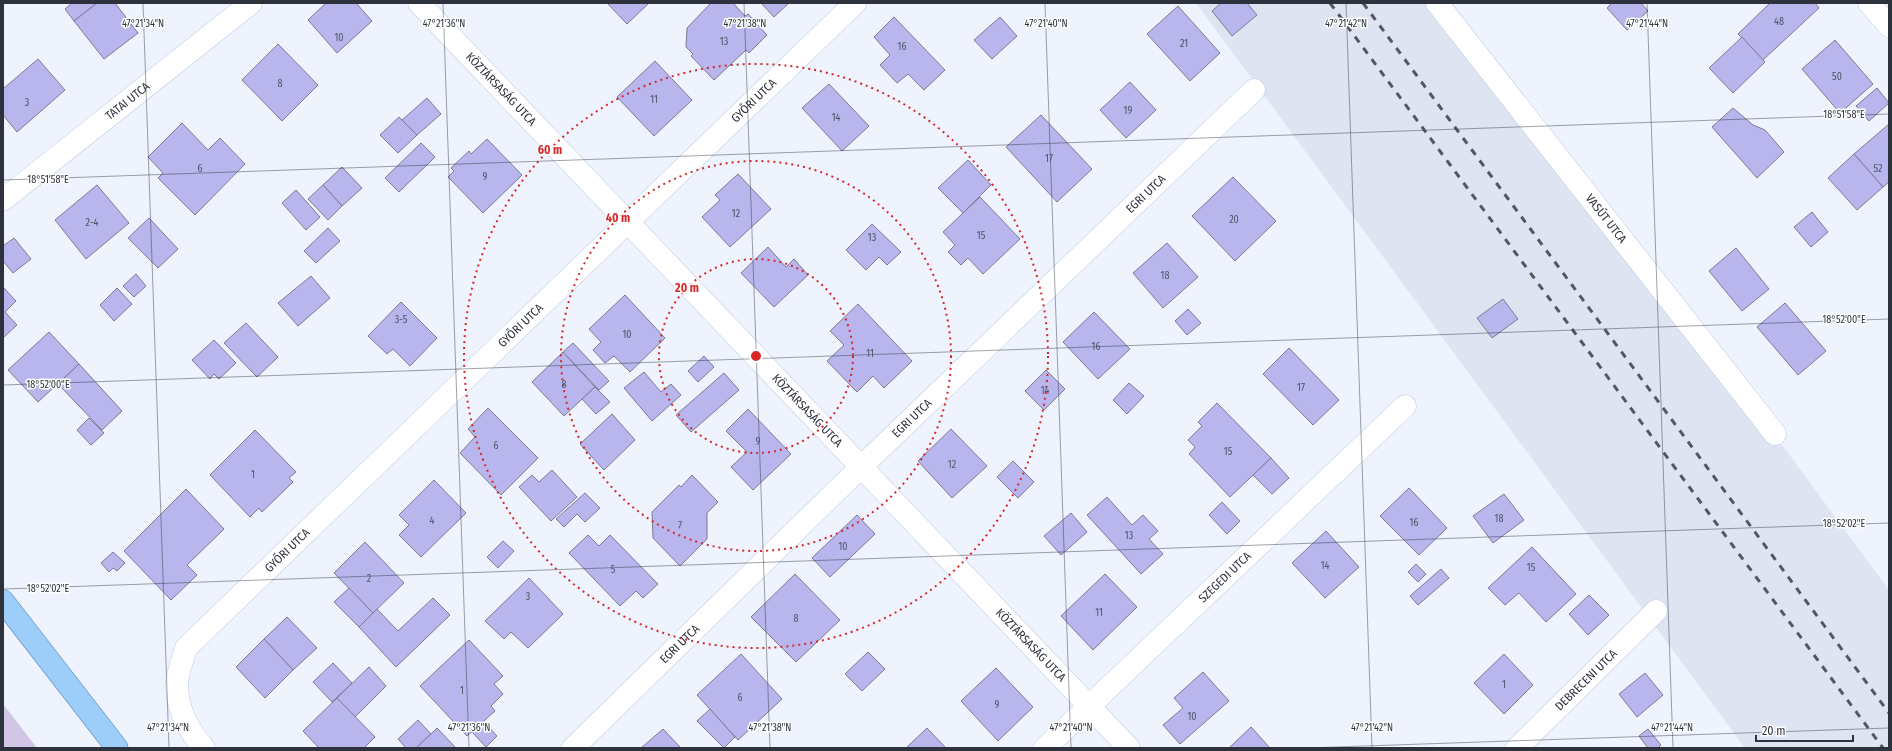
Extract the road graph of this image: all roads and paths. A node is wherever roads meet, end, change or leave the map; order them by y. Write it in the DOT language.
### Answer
graph roads {
  1 [pos="251,3"];
  2 [pos="419,3"];
  3 [pos="855,3"];
  4 [pos="1437,3"];
  5 [pos="1869,3"];
  6 [pos="1889,26"];
  7 [pos="1254,90"];
  8 [pos="3,200"];
  9 [pos="628,224"];
  10 [pos="1405,406"];
  11 [pos="1775,434"];
  12 [pos="861,467"];
  13 [pos="3,601"];
  14 [pos="1656,611"];
  15 [pos="1089,706"];
  16 [pos="117,748"];
  17 [pos="204,748"];
  18 [pos="573,748"];
  19 [pos="1045,748"];
  20 [pos="1129,748"];
  21 [pos="1517,748"];
  1 -- 8 [label="street, TATAI UTCA"];
  2 -- 9 [label="street, KÖZTÁRSASÁG UTCA"];
  3 -- 9 [label="street, GYŐRI UTCA"];
  4 -- 11 [label="street, VASÚT UTCA"];
  5 -- 6 [label="street"];
  7 -- 12 [label="street, EGRI UTCA"];
  9 -- 12 [label="street, KÖZTÁRSASÁG UTCA"];
  9 -- 17 [label="street, GYŐRI UTCA"];
  10 -- 15 [label="street, SZEGEDI UTCA"];
  12 -- 15 [label="street, KÖZTÁRSASÁG UTCA"];
  12 -- 18 [label="street, EGRI UTCA"];
  13 -- 16 [label="main road"];
  14 -- 21 [label="street, DEBRECENI UTCA"];
  15 -- 19 [label="street, SZEGEDI UTCA"];
  15 -- 20 [label="street, KÖZTÁRSASÁG UTCA"];
}
